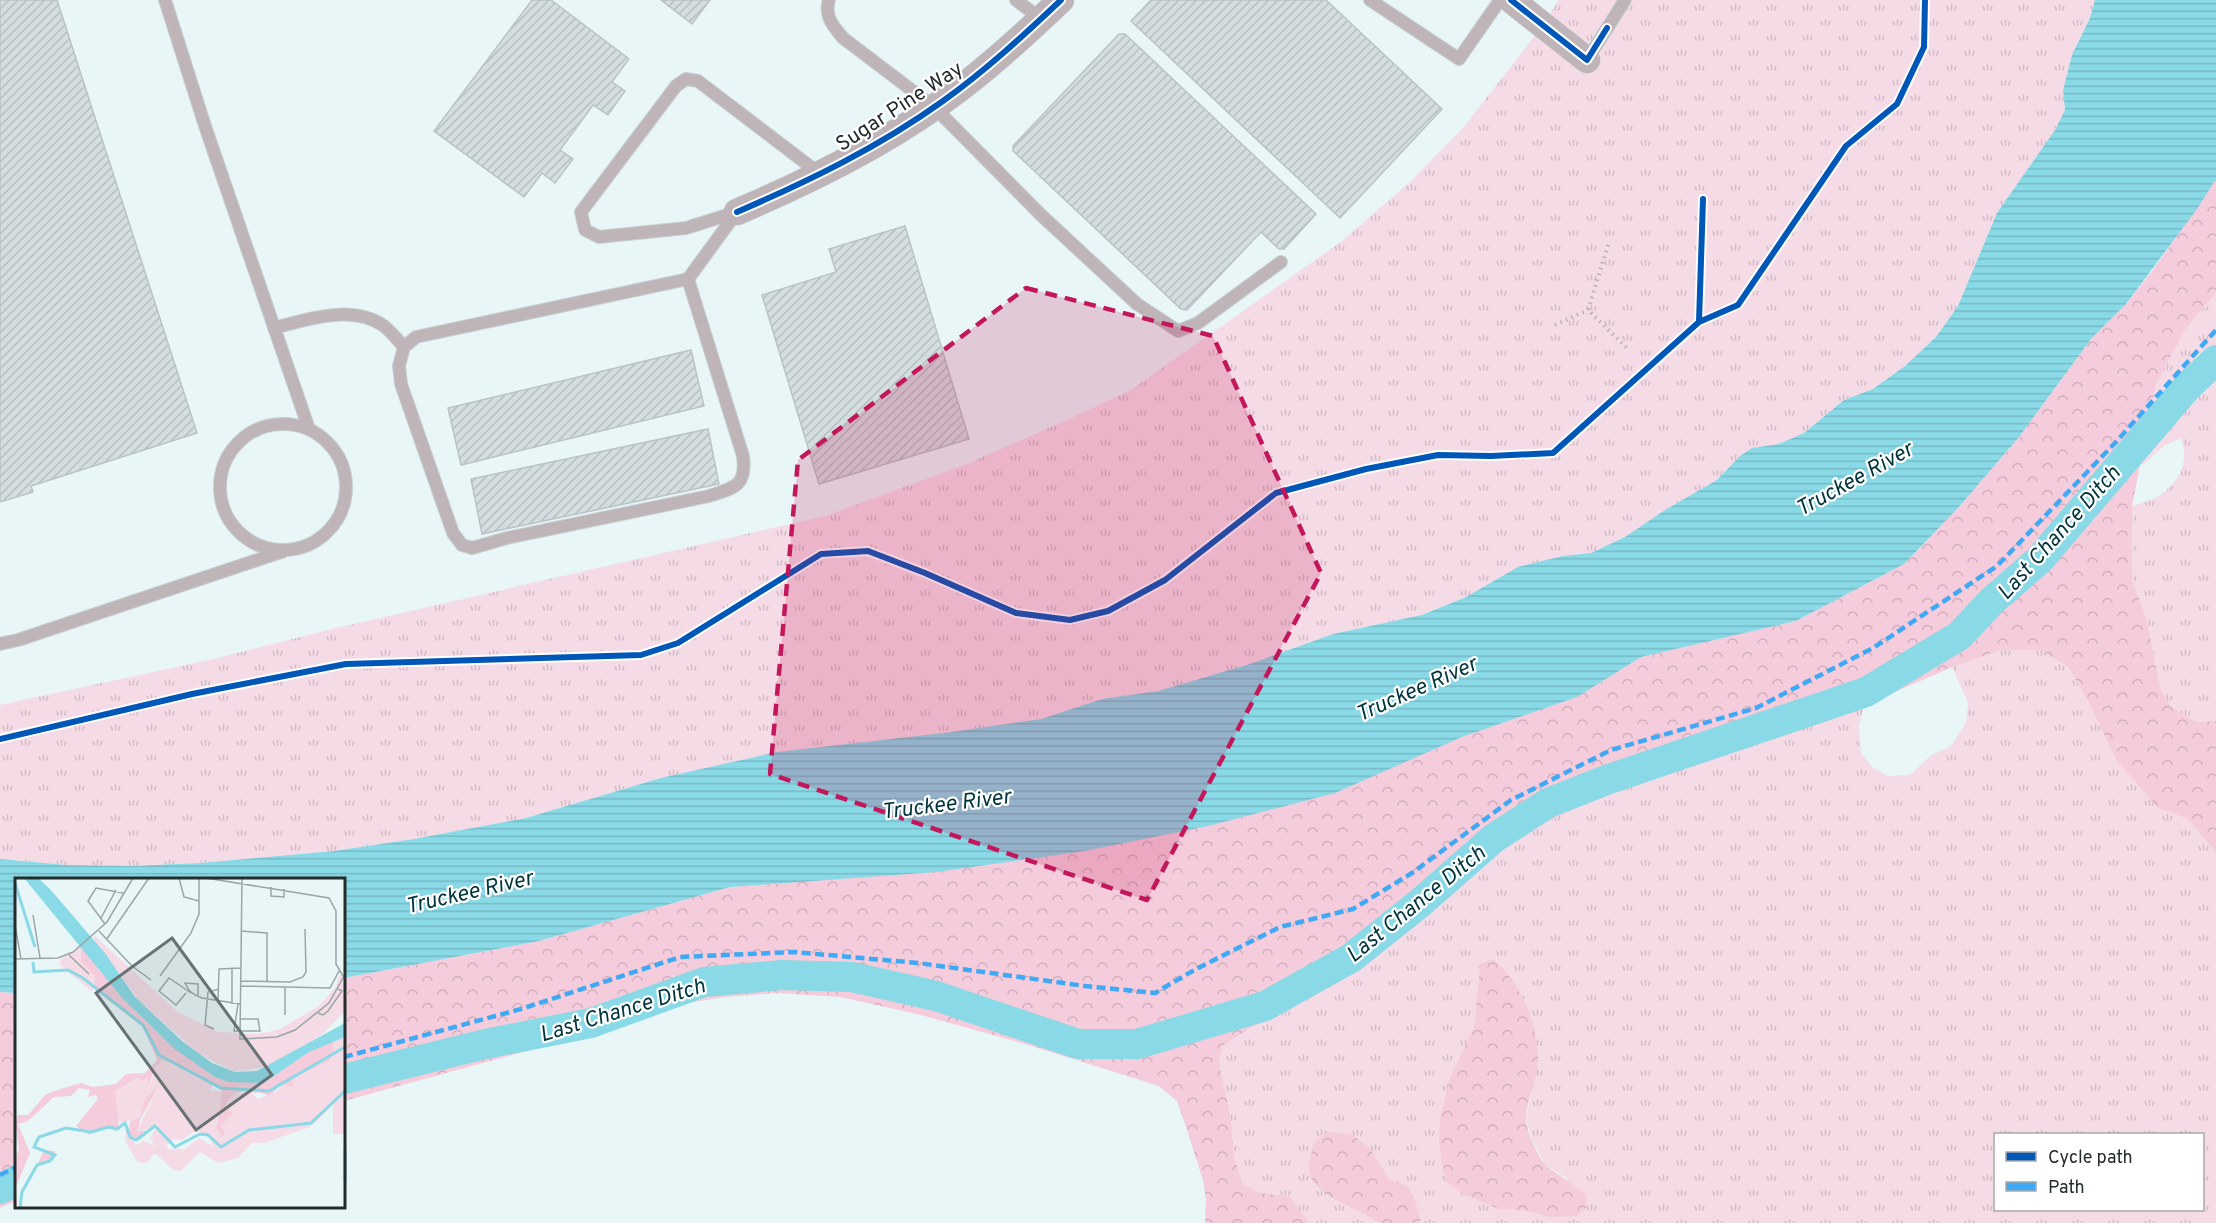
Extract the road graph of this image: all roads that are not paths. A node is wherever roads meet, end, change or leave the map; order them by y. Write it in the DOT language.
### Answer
graph roads {
  1 [pos="165,0"];
  2 [pos="829,0"];
  3 [pos="1016,0"];
  4 [pos="1061,0"];
  5 [pos="1370,0"];
  6 [pos="1500,0"];
  7 [pos="1512,0"];
  8 [pos="1625,0"];
  9 [pos="1041,19"];
  10 [pos="1587,60"];
  11 [pos="934,107"];
  12 [pos="821,174"];
  13 [pos="737,212"];
  14 [pos="1281,262"];
  15 [pos="688,279"];
  16 [pos="274,328"];
  17 [pos="404,347"];
  18 [pos="309,429"];
  19 [pos="288,549"];
  20 [pos="0,644"];
  1 -- 16 [label="lane"];
  2 -- 11 [label="lane"];
  3 -- 9 [label="lane"];
  4 -- 9 [label="street, Sugar Pine Way"];
  5 -- 6 [label="lane"];
  7 -- 10 [label="street"];
  8 -- 10 [label="lane"];
  9 -- 11 [label="street, Sugar Pine Way"];
  11 -- 12 [label="street, Sugar Pine Way"];
  11 -- 14 [label="lane"];
  12 -- 13 [label="street, Sugar Pine Way"];
  12 -- 13 [label="lane"];
  13 -- 15 [label="lane"];
  15 -- 17 [label="lane"];
  15 -- 17 [label="lane"];
  16 -- 17 [label="lane"];
  16 -- 18 [label="lane"];
  18 -- 19 [label="lane"];
  18 -- 19 [label="lane"];
  19 -- 20 [label="lane"];
}
